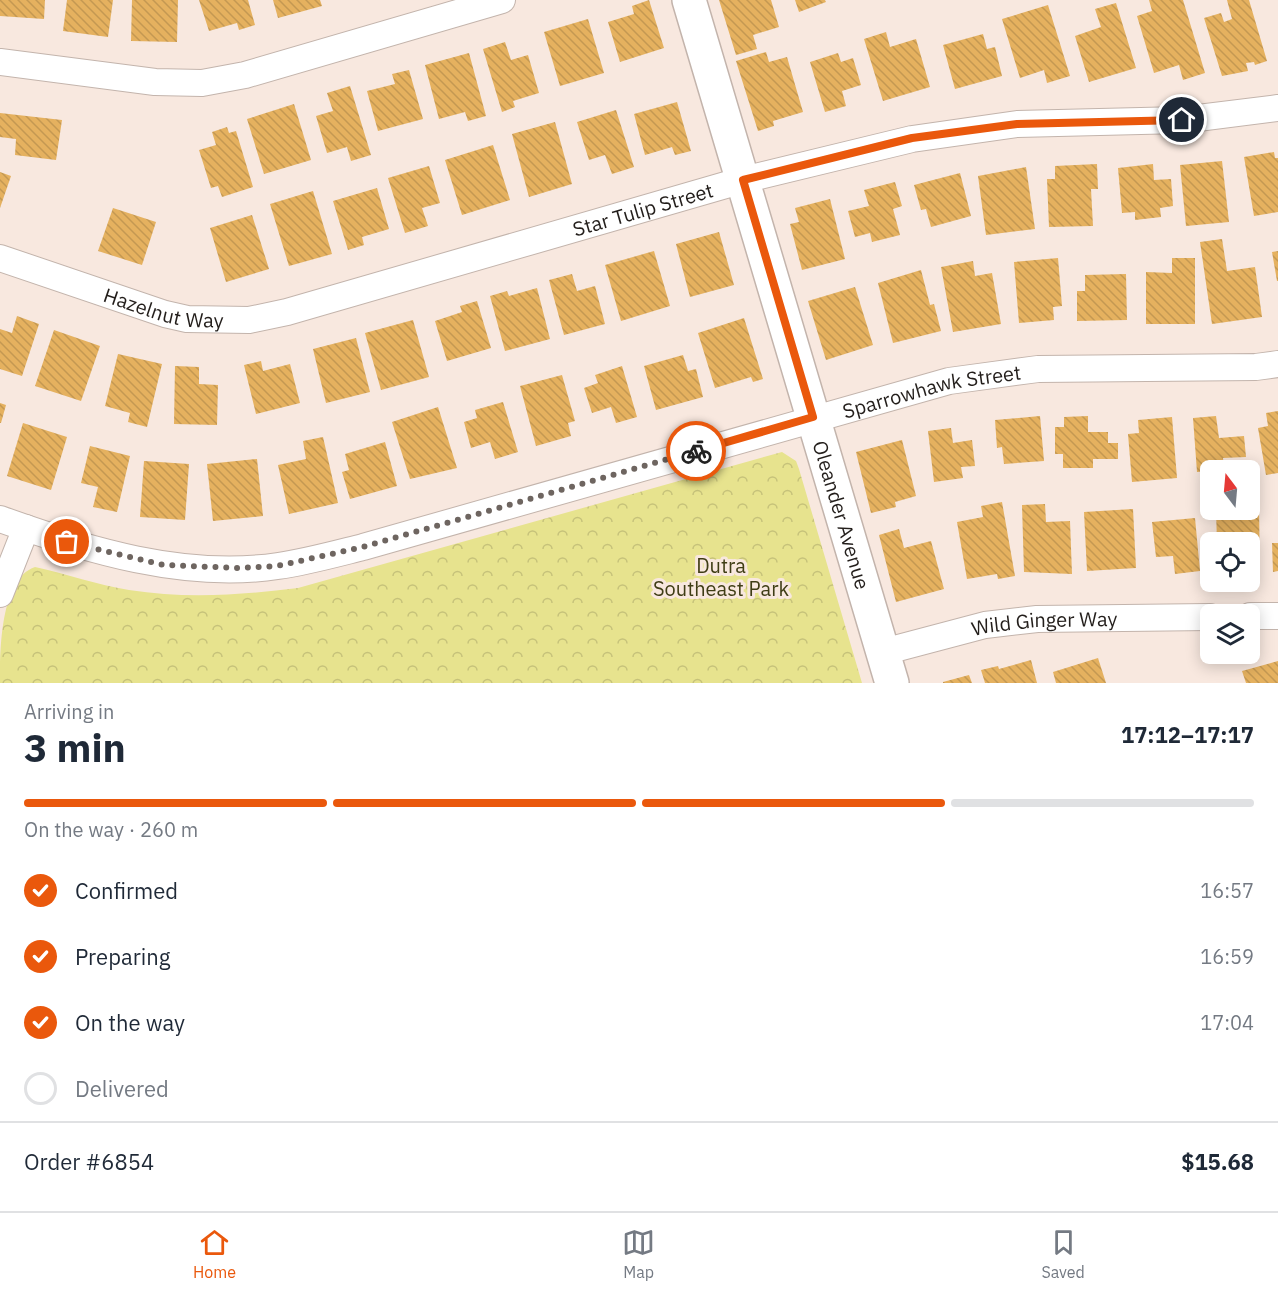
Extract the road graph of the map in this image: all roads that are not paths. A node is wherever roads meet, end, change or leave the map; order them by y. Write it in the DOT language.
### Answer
graph roads {
  1 [pos="502,0"];
  2 [pos="689,0"];
  3 [pos="0,62"];
  4 [pos="1278,108"];
  5 [pos="743,180"];
  6 [pos="0,258"];
  7 [pos="331,299"];
  8 [pos="1278,364"];
  9 [pos="813,417"];
  10 [pos="0,519"];
  11 [pos="26,528"];
  12 [pos="0,594"];
  13 [pos="1260,616"];
  14 [pos="1278,616"];
  15 [pos="1200,617"];
  16 [pos="883,652"];
  17 [pos="892,683"];
  1 -- 3 [label="street"];
  2 -- 5 [label="street, Oleander Avenue"];
  4 -- 5 [label="street, Star Tulip Street"];
  5 -- 7 [label="street, Star Tulip Street"];
  5 -- 9 [label="street, Oleander Avenue"];
  6 -- 7 [label="street, Hazelnut Way"];
  8 -- 9 [label="street, Sparrowhawk Street"];
  9 -- 11 [label="street, Sparrowhawk Street"];
  9 -- 16 [label="street, Oleander Avenue"];
  10 -- 11 [label="street, Sparrowhawk Street"];
  11 -- 12 [label="street"];
  13 -- 14 [label="street"];
  15 -- 16 [label="street, Wild Ginger Way"];
  16 -- 17 [label="street, Oleander Avenue"];
}
